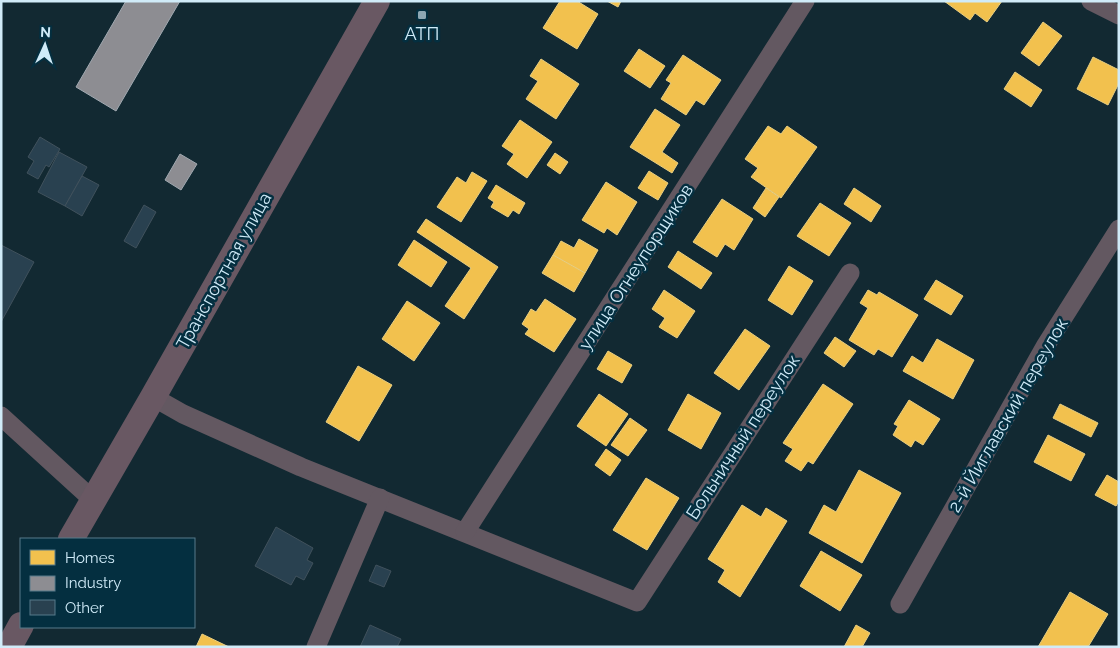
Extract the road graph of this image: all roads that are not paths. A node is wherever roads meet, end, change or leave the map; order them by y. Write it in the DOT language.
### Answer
graph roads {
  1 [pos="377,1"];
  2 [pos="806,1"];
  3 [pos="1092,1"];
  4 [pos="1119,15"];
  5 [pos="1119,229"];
  6 [pos="850,273"];
  7 [pos="153,397"];
  8 [pos="1,416"];
  9 [pos="380,498"];
  10 [pos="93,500"];
  11 [pos="465,532"];
  12 [pos="71,538"];
  13 [pos="900,604"];
  14 [pos="20,627"];
  15 [pos="9,647"];
  16 [pos="316,647"];
  1 -- 7 [label="main road, Транспортная улица"];
  2 -- 11 [label="street, улица Огнеупорщиков"];
  3 -- 4 [label="street"];
  5 -- 13 [label="street, 2-й Йиглавский переулок"];
  6 -- 11 [label="street, Больничный переулок"];
  7 -- 9 [label="street"];
  7 -- 10 [label="main road, Транспортная улица"];
  8 -- 10 [label="street"];
  9 -- 11 [label="street"];
  9 -- 16 [label="street"];
  10 -- 12 [label="main road, Транспортная улица"];
  14 -- 15 [label="main road"];
}
